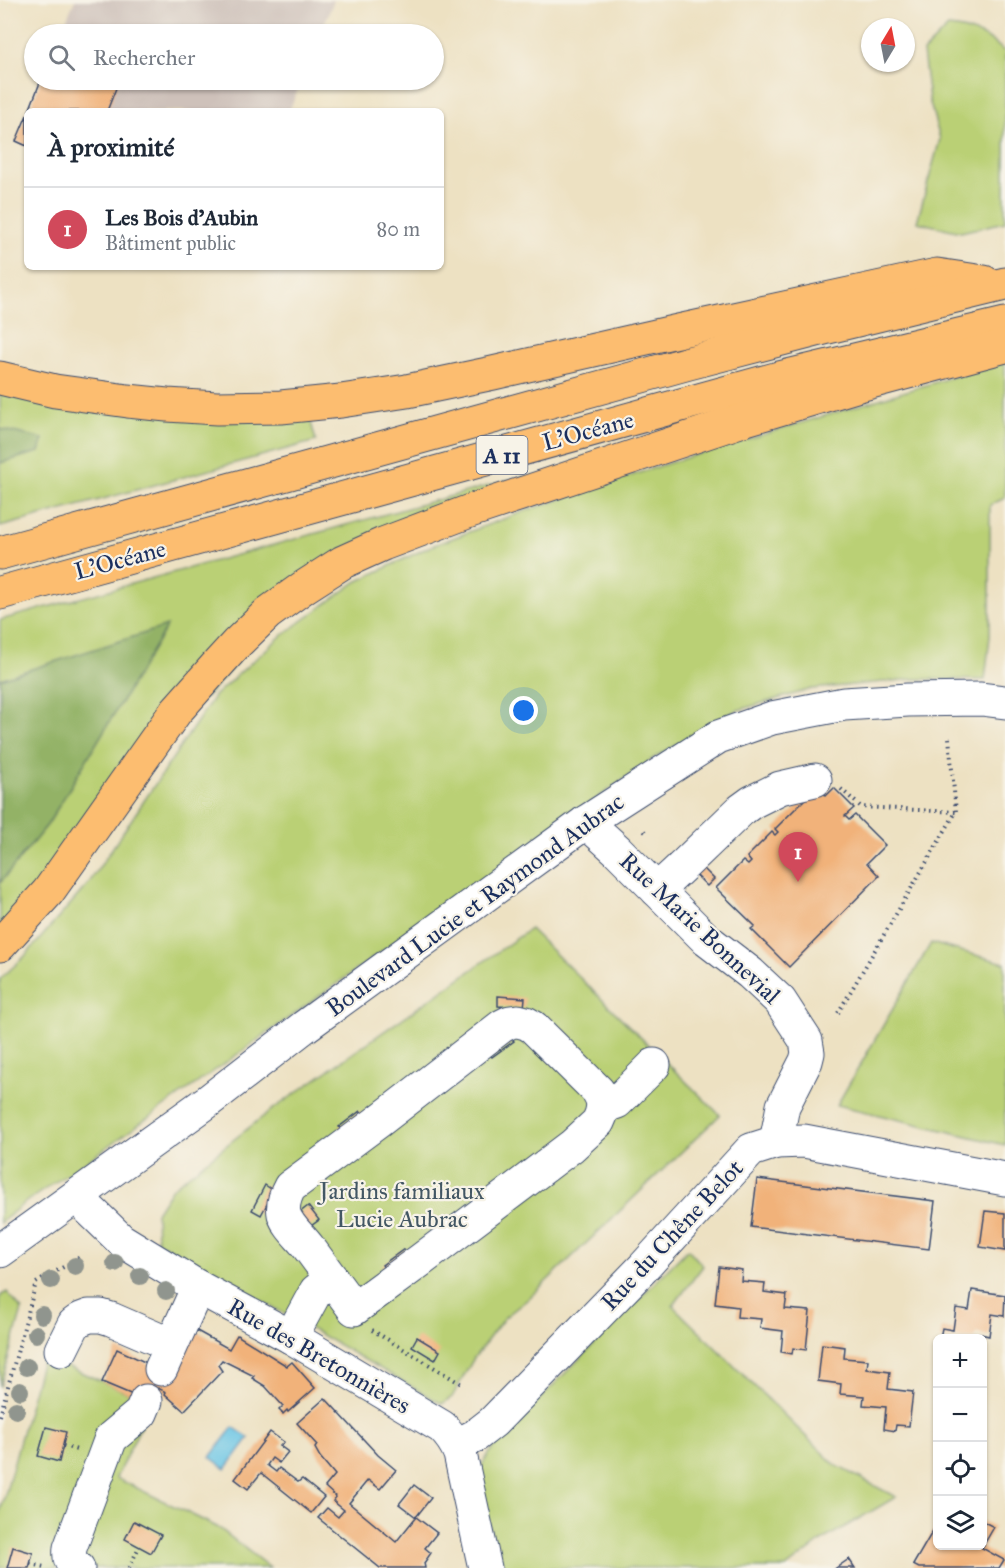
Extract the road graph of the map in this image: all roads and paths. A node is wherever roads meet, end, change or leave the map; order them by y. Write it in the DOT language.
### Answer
graph roads {
  1 [pos="1004,285"];
  2 [pos="1005,324"];
  3 [pos="1005,346"];
  4 [pos="0,378"];
  5 [pos="0,554"];
  6 [pos="0,593"];
  7 [pos="1005,702"];
  8 [pos="949,738"];
  9 [pos="815,780"];
  10 [pos="956,812"];
  11 [pos="586,822"];
  12 [pos="647,880"];
  13 [pos="0,945"];
  14 [pos="838,1013"];
  15 [pos="654,1065"];
  16 [pos="603,1107"];
  17 [pos="776,1142"];
  18 [pos="1005,1179"];
  19 [pos="78,1196"];
  20 [pos="0,1251"];
  21 [pos="82,1256"];
  22 [pos="332,1279"];
  23 [pos="198,1287"];
  24 [pos="354,1309"];
  25 [pos="291,1337"];
  26 [pos="61,1350"];
  27 [pos="463,1385"];
  28 [pos="146,1401"];
  29 [pos="0,1416"];
  30 [pos="457,1445"];
  31 [pos="139,1547"];
  32 [pos="30,1564"];
  33 [pos="47,1568"];
  34 [pos="78,1568"];
  35 [pos="129,1568"];
  36 [pos="485,1568"];
  1 -- 4 [label="highway"];
  1 -- 5 [label="highway, L’Océane / A 11"];
  2 -- 6 [label="highway, L’Océane / A 11"];
  3 -- 13 [label="highway"];
  7 -- 11 [label="street, Boulevard Lucie et Raymond Aubrac"];
  8 -- 10 [label="path"];
  9 -- 10 [label="path"];
  9 -- 12 [label="street"];
  10 -- 14 [label="path"];
  11 -- 12 [label="street, Rue Marie Bonnevial"];
  11 -- 19 [label="street, Boulevard Lucie et Raymond Aubrac"];
  12 -- 17 [label="street, Rue Marie Bonnevial"];
  15 -- 16 [label="street"];
  16 -- 22 [label="street"];
  16 -- 24 [label="street"];
  17 -- 18 [label="street, Rue du Chêne Belot"];
  17 -- 30 [label="street, Rue du Chêne Belot"];
  19 -- 20 [label="street, Boulevard Lucie et Raymond Aubrac"];
  19 -- 23 [label="street, Rue des Bretonnières"];
  21 -- 29 [label="path"];
  22 -- 24 [label="street"];
  22 -- 25 [label="street"];
  23 -- 25 [label="street, Rue des Bretonnières"];
  23 -- 26 [label="street"];
  24 -- 27 [label="path"];
  25 -- 30 [label="street, Rue des Bretonnières"];
  28 -- 34 [label="street"];
  30 -- 36 [label="street"];
  31 -- 35 [label="path"];
  32 -- 33 [label="path"];
}
